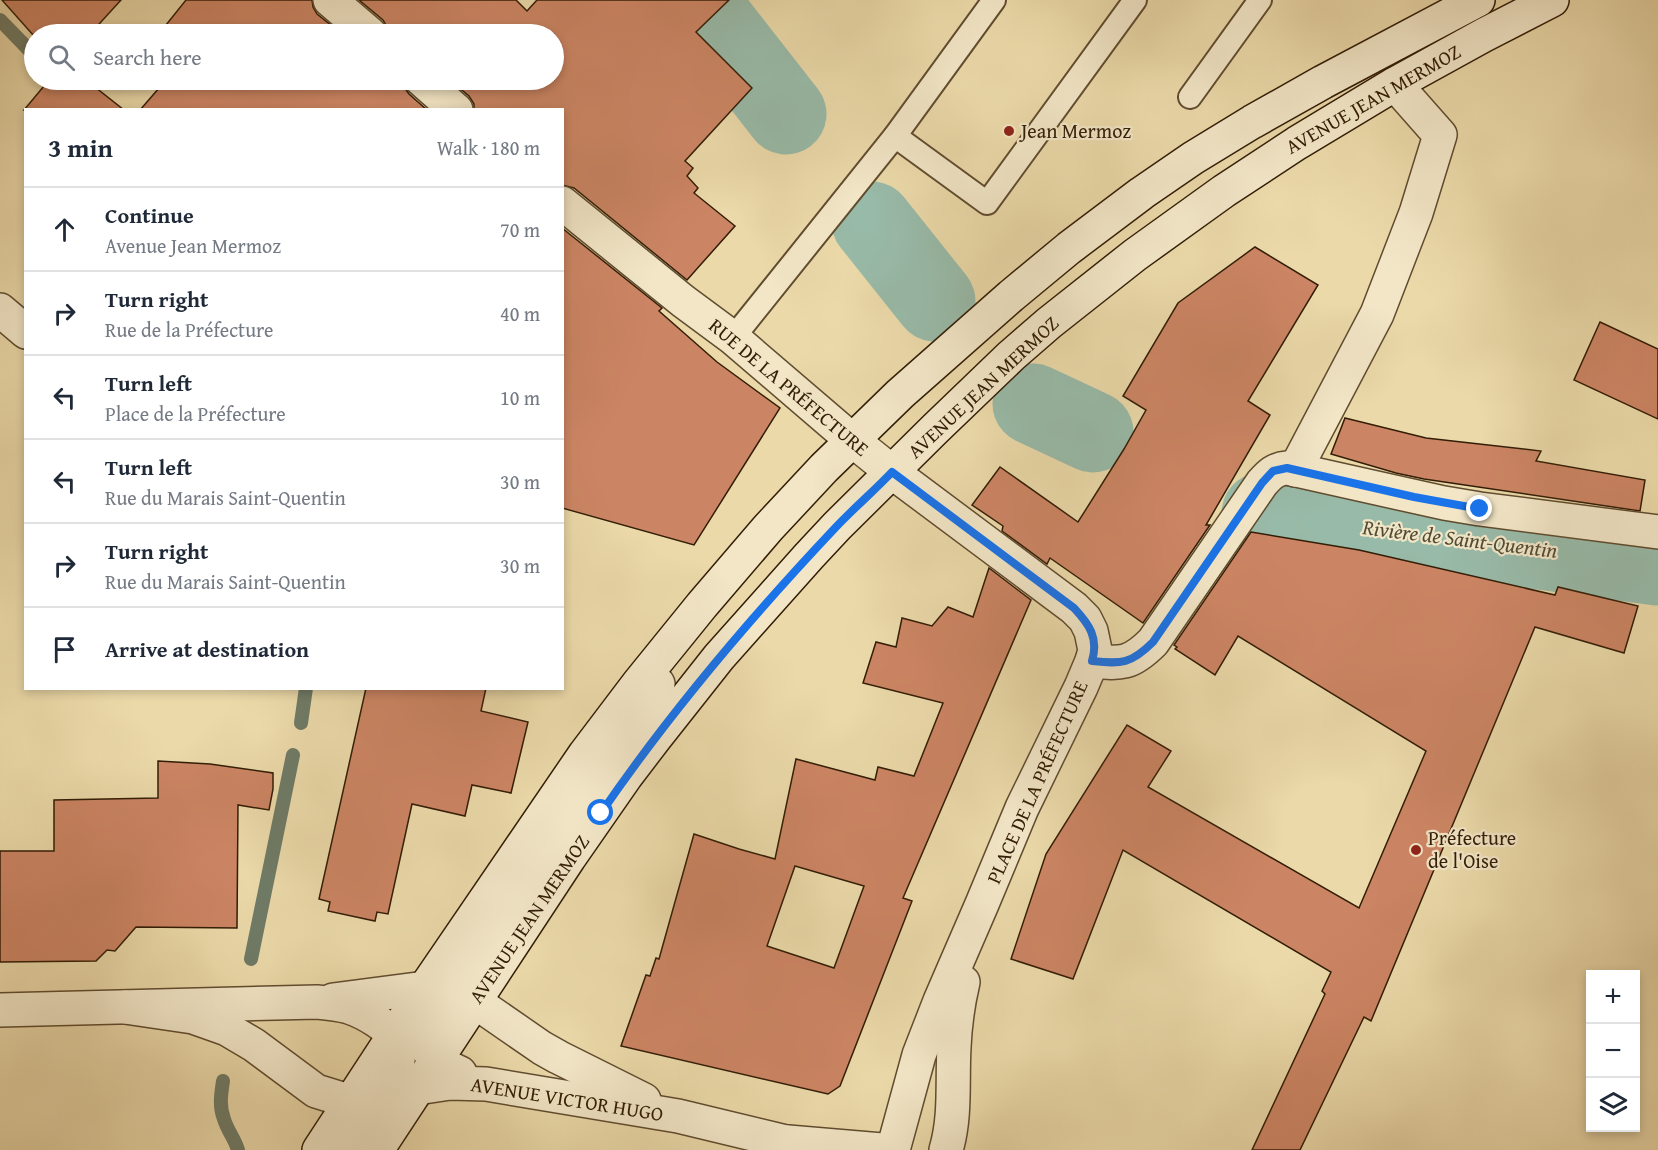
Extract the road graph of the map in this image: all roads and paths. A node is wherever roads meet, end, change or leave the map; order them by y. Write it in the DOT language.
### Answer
graph roads {
  1 [pos="330,0"];
  2 [pos="994,0"];
  3 [pos="1135,0"];
  4 [pos="1260,0"];
  5 [pos="1478,0"];
  6 [pos="1552,0"];
  7 [pos="358,24"];
  8 [pos="1395,84"];
  9 [pos="433,90"];
  10 [pos="1190,97"];
  11 [pos="454,108"];
  12 [pos="895,136"];
  13 [pos="564,205"];
  14 [pos="0,310"];
  15 [pos="24,330"];
  16 [pos="733,338"];
  17 [pos="852,440"];
  18 [pos="1295,470"];
  19 [pos="892,472"];
  20 [pos="1658,532"];
  21 [pos="1093,651"];
  22 [pos="982,904"];
  23 [pos="450,993"];
  24 [pos="317,1002"];
  25 [pos="125,1007"];
  26 [pos="0,1010"];
  27 [pos="394,1036"];
  28 [pos="436,1060"];
  29 [pos="486,1084"];
  30 [pos="417,1088"];
  31 [pos="316,1091"];
  32 [pos="365,1099"];
  33 [pos="678,1116"];
  34 [pos="798,1146"];
  35 [pos="330,1147"];
  36 [pos="377,1150"];
  37 [pos="882,1150"];
  38 [pos="893,1150"];
  39 [pos="946,1150"];
  1 -- 7 [label="street"];
  2 -- 12 [label="lane"];
  3 -- 12 [label="lane"];
  4 -- 10 [label="lane"];
  5 -- 17 [label="street, AVENUE JEAN MERMOZ"];
  6 -- 8 [label="street, AVENUE JEAN MERMOZ"];
  8 -- 18 [label="street"];
  8 -- 19 [label="street, AVENUE JEAN MERMOZ"];
  9 -- 11 [label="street"];
  12 -- 16 [label="lane"];
  13 -- 16 [label="street, RUE DE LA PRÉFECTURE"];
  14 -- 15 [label="street"];
  16 -- 17 [label="street, RUE DE LA PRÉFECTURE"];
  17 -- 19 [label="street, RUE DE LA PRÉFECTURE"];
  17 -- 23 [label="street, AVENUE JEAN MERMOZ"];
  18 -- 20 [label="street"];
  18 -- 21 [label="street, PLACE DE LA PRÉFECTURE"];
  19 -- 21 [label="street, RUE DE LA PRÉFECTURE"];
  19 -- 23 [label="street, AVENUE JEAN MERMOZ"];
  21 -- 22 [label="street, PLACE DE LA PRÉFECTURE"];
  22 -- 38 [label="street, PLACE DE LA PRÉFECTURE"];
  22 -- 39 [label="street, PLACE DE LA PRÉFECTURE"];
  23 -- 24 [label="street, AVENUE VICTOR HUGO"];
  23 -- 27 [label="street, AVENUE JEAN MERMOZ"];
  23 -- 28 [label="street, AVENUE JEAN MERMOZ"];
  23 -- 33 [label="street, AVENUE VICTOR HUGO"];
  24 -- 25 [label="street, AVENUE VICTOR HUGO"];
  24 -- 27 [label="street, AVENUE VICTOR HUGO"];
  25 -- 26 [label="street, AVENUE VICTOR HUGO"];
  25 -- 31 [label="street, AVENUE VICTOR HUGO"];
  27 -- 32 [label="street, AVENUE JEAN MERMOZ"];
  28 -- 29 [label="street"];
  28 -- 30 [label="street, AVENUE JEAN MERMOZ"];
  29 -- 30 [label="street, AVENUE VICTOR HUGO"];
  29 -- 33 [label="street, AVENUE VICTOR HUGO"];
  30 -- 32 [label="street, AVENUE VICTOR HUGO"];
  30 -- 36 [label="street, AVENUE JEAN MERMOZ"];
  31 -- 32 [label="street, AVENUE VICTOR HUGO"];
  31 -- 35 [label="street, AVENUE VICTOR HUGO"];
  32 -- 35 [label="street, AVENUE JEAN MERMOZ"];
  33 -- 34 [label="street, AVENUE VICTOR HUGO"];
  34 -- 37 [label="street, AVENUE VICTOR HUGO"];
}
